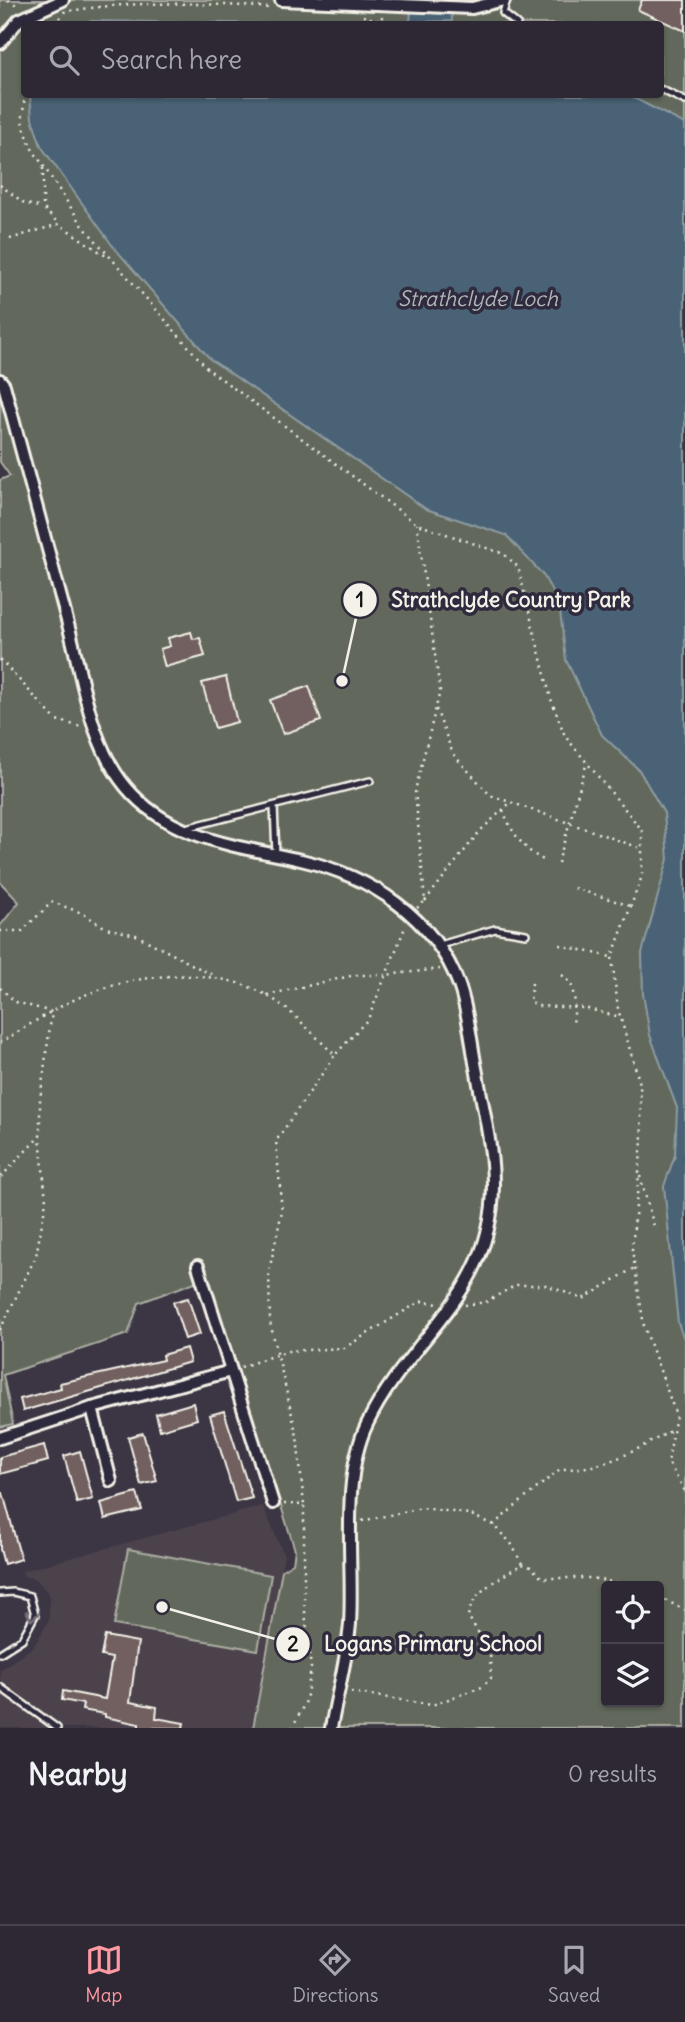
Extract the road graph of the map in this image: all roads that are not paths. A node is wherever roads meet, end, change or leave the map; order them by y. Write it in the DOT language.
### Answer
graph roads {
  1 [pos="64,0"];
  2 [pos="506,0"];
  3 [pos="277,4"];
  4 [pos="513,21"];
  5 [pos="0,43"];
  6 [pos="664,91"];
  7 [pos="685,101"];
  8 [pos="0,380"];
  9 [pos="370,781"];
  10 [pos="274,806"];
  11 [pos="180,830"];
  12 [pos="276,855"];
  13 [pos="526,933"];
  14 [pos="440,945"];
  15 [pos="198,1266"];
  16 [pos="231,1371"];
  17 [pos="92,1408"];
  18 [pos="0,1438"];
  19 [pos="111,1481"];
  20 [pos="283,1489"];
  21 [pos="0,1593"];
  22 [pos="0,1653"];
  23 [pos="0,1687"];
  24 [pos="57,1728"];
  25 [pos="331,1728"];
  1 -- 5 [label="street"];
  2 -- 3 [label="street"];
  2 -- 4 [label="lane"];
  6 -- 7 [label="lane"];
  8 -- 11 [label="street"];
  9 -- 10 [label="lane"];
  10 -- 11 [label="lane"];
  10 -- 12 [label="lane"];
  11 -- 12 [label="street"];
  12 -- 14 [label="street"];
  13 -- 14 [label="lane"];
  14 -- 25 [label="street"];
  15 -- 16 [label="street"];
  16 -- 17 [label="street"];
  16 -- 20 [label="street"];
  17 -- 18 [label="street"];
  17 -- 19 [label="street"];
  21 -- 22 [label="lane, one-way"];
  23 -- 24 [label="lane"];
}
